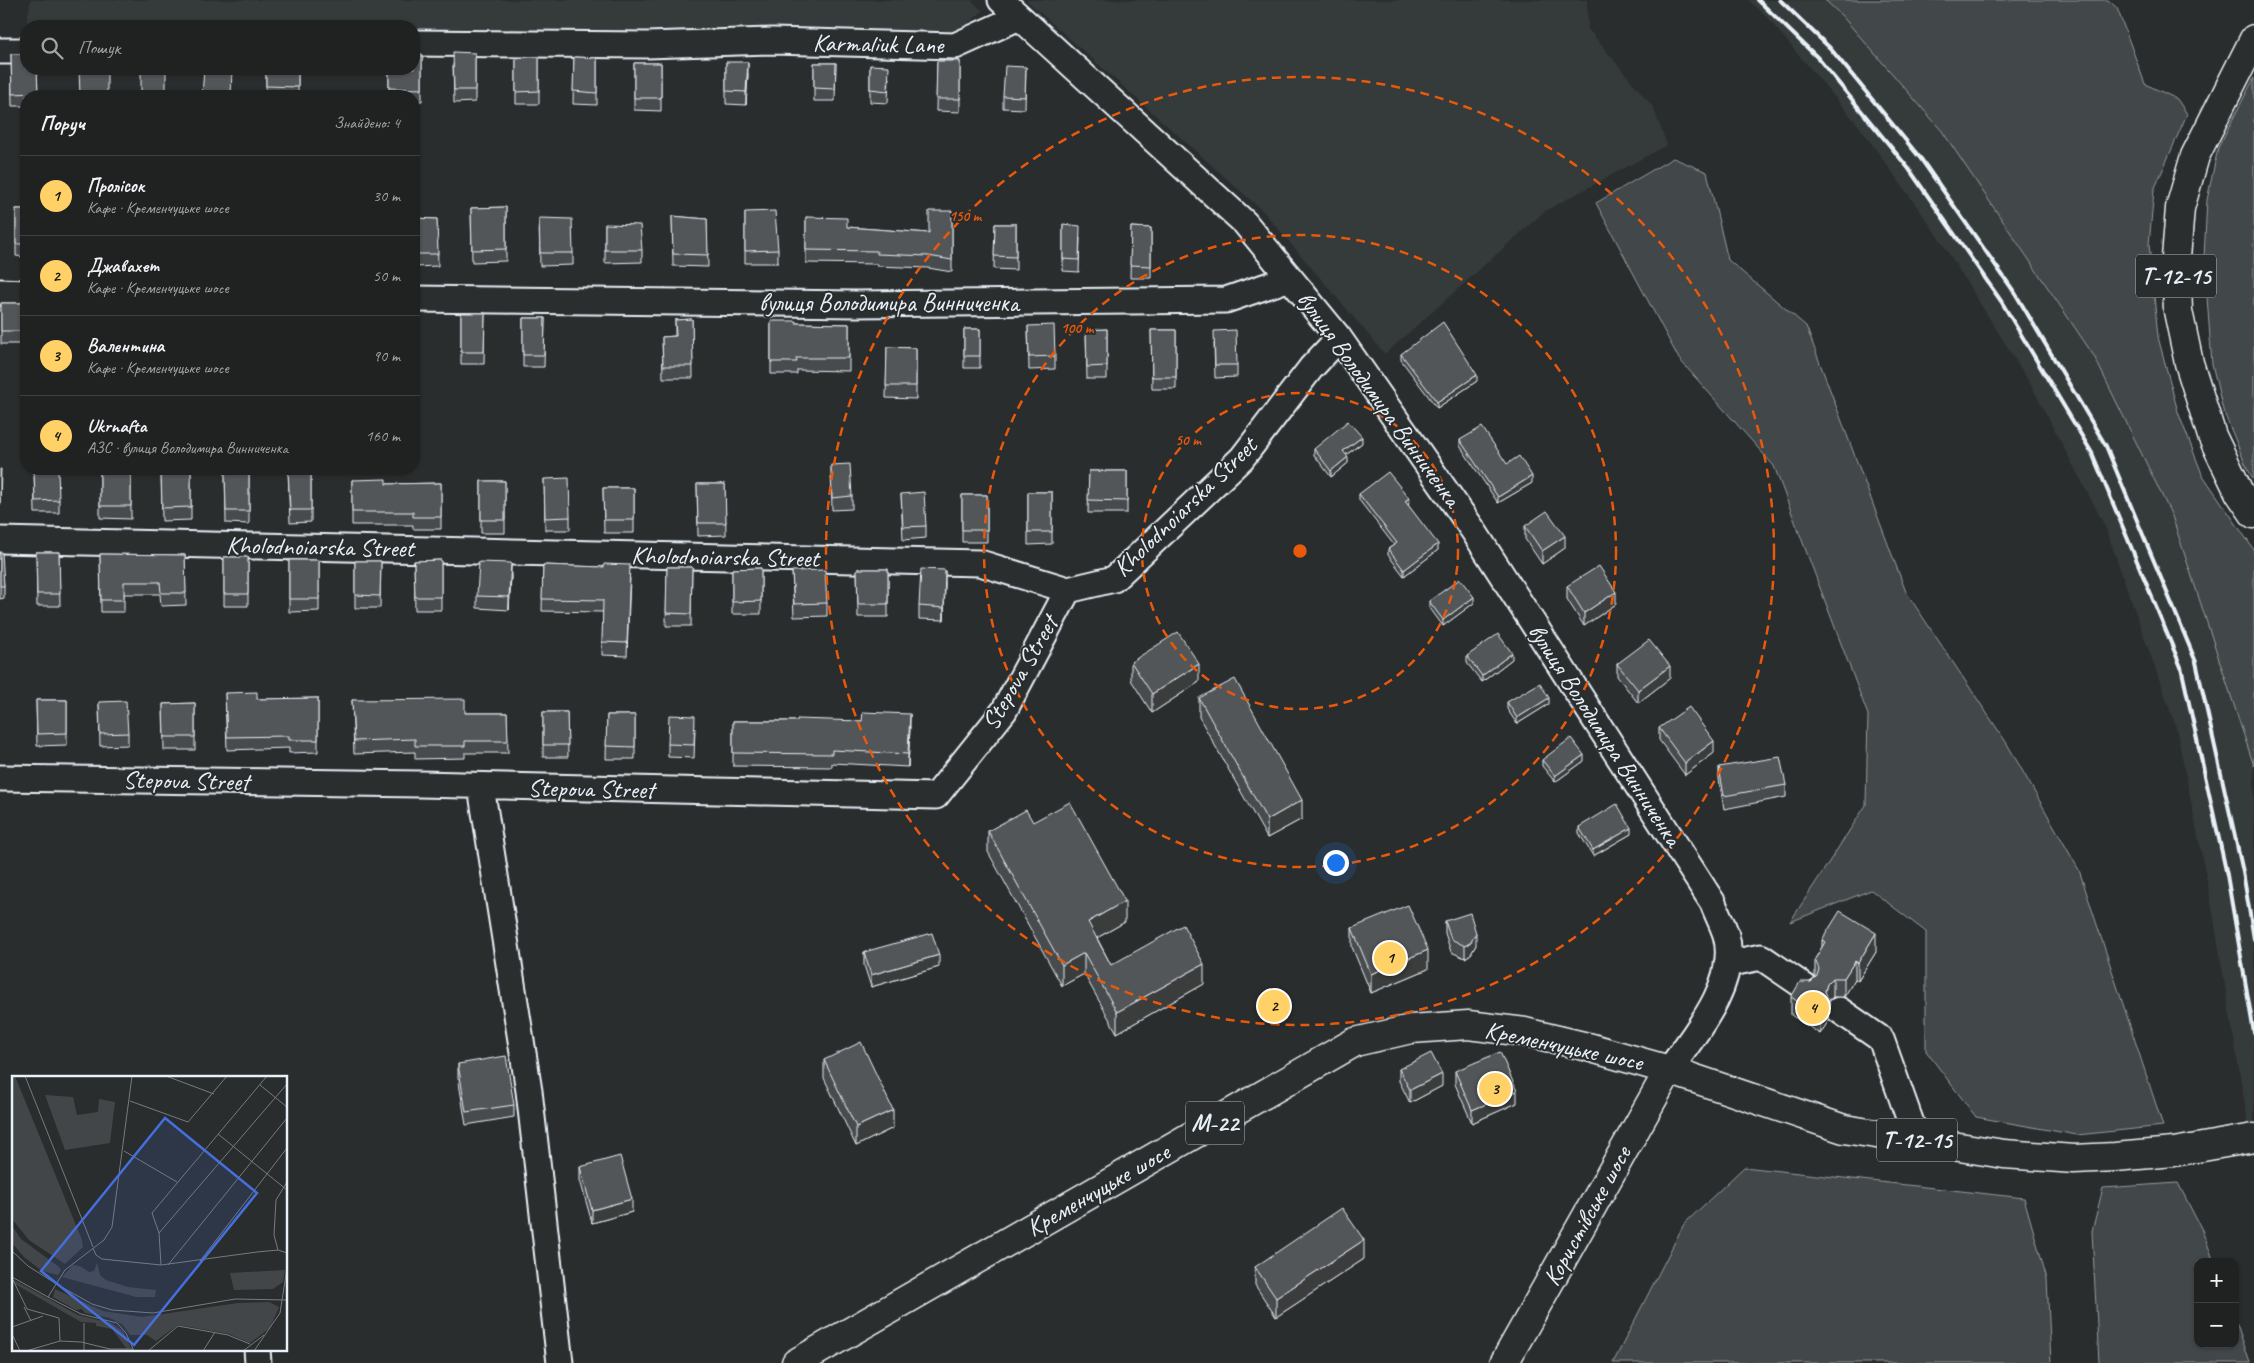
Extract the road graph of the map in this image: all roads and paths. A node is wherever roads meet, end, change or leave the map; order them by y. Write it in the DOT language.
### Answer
graph roads {
  1 [pos="1001,0"];
  2 [pos="1020,17"];
  3 [pos="2254,39"];
  4 [pos="420,43"];
  5 [pos="20,51"];
  6 [pos="0,52"];
  7 [pos="1290,278"];
  8 [pos="0,292"];
  9 [pos="20,292"];
  10 [pos="420,299"];
  11 [pos="1339,338"];
  12 [pos="2254,514"];
  13 [pos="0,540"];
  14 [pos="1068,590"];
  15 [pos="0,778"];
  16 [pos="481,787"];
  17 [pos="1728,964"];
  18 [pos="1805,987"];
  19 [pos="1839,1010"];
  20 [pos="1669,1070"];
  21 [pos="2254,1138"];
  22 [pos="1917,1140"];
  23 [pos="257,1350"];
  24 [pos="801,1362"];
  25 [pos="258,1363"];
  26 [pos="560,1363"];
  27 [pos="1504,1363"];
  1 -- 2 [label="street"];
  2 -- 4 [label="street, Karmaliuk Lane"];
  2 -- 7 [label="street"];
  3 -- 12 [label="main road, Т-12-15"];
  5 -- 6 [label="street"];
  7 -- 10 [label="street, вулиця Володимира Винниченка"];
  7 -- 11 [label="street, вулиця Володимира Винниченка"];
  8 -- 9 [label="street"];
  11 -- 14 [label="street, Kholodnoiarska Street"];
  11 -- 17 [label="street, вулиця Володимира Винниченка"];
  13 -- 14 [label="street, Kholodnoiarska Street"];
  14 -- 16 [label="street, Stepova Street"];
  15 -- 16 [label="street, Stepova Street"];
  16 -- 26 [label="street"];
  17 -- 18 [label="street"];
  17 -- 20 [label="street, вулиця Володимира Винниченка"];
  19 -- 22 [label="street"];
  20 -- 22 [label="main road, Т-12-15"];
  20 -- 24 [label="main road, Кременчуцьке шосе / М-22"];
  20 -- 27 [label="main road, Користівське шосе"];
  21 -- 22 [label="main road, Т-12-15"];
  23 -- 25 [label="street"];
}
